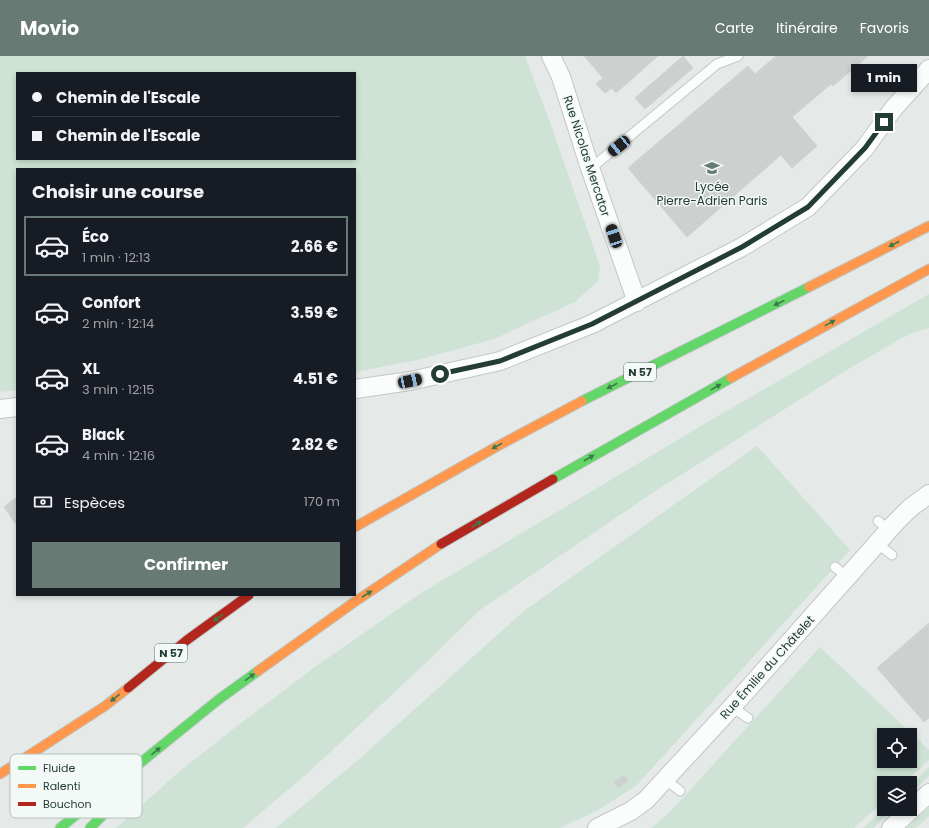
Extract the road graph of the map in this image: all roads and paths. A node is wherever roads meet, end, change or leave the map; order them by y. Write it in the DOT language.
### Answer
graph roads {
  1 [pos="551,56"];
  2 [pos="738,56"];
  3 [pos="929,69"];
  4 [pos="590,169"];
  5 [pos="929,226"];
  6 [pos="929,269"];
  7 [pos="637,302"];
  8 [pos="356,389"];
  9 [pos="16,407"];
  10 [pos="0,409"];
  11 [pos="929,494"];
  12 [pos="356,526"];
  13 [pos="881,531"];
  14 [pos="892,555"];
  15 [pos="248,596"];
  16 [pos="218,700"];
  17 [pos="732,707"];
  18 [pos="95,713"];
  19 [pos="748,718"];
  20 [pos="31,754"];
  21 [pos="45,754"];
  22 [pos="158,761"];
  23 [pos="142,762"];
  24 [pos="10,768"];
  25 [pos="0,774"];
  26 [pos="665,779"];
  27 [pos="680,791"];
  28 [pos="929,793"];
  29 [pos="72,818"];
  30 [pos="100,818"];
  31 [pos="60,828"];
  32 [pos="90,828"];
  33 [pos="597,828"];
  34 [pos="891,828"];
  1 -- 4 [label="street, Rue Nicolas Mercator"];
  2 -- 4 [label="lane"];
  3 -- 7 [label="street"];
  4 -- 7 [label="street, Rue Nicolas Mercator"];
  5 -- 12 [label="highway, N 57, one-way"];
  16 -- 6 [label="highway, one-way"];
  7 -- 8 [label="street"];
  9 -- 10 [label="street"];
  11 -- 13 [label="street, Rue Émilie du Châtelet"];
  13 -- 14 [label="lane"];
  13 -- 17 [label="street, Rue Émilie du Châtelet"];
  15 -- 18 [label="highway, N 57, one-way"];
  16 -- 22 [label="highway"];
  23 -- 16 [label="highway, one-way"];
  17 -- 19 [label="lane"];
  17 -- 26 [label="street, Rue Émilie du Châtelet"];
  18 -- 20 [label="highway"];
  18 -- 21 [label="highway, N 57"];
  24 -- 25 [label="highway"];
  26 -- 27 [label="lane"];
  26 -- 33 [label="street, Rue Émilie du Châtelet"];
  28 -- 34 [label="street"];
  31 -- 29 [label="highway, one-way"];
  30 -- 32 [label="highway"];
}
